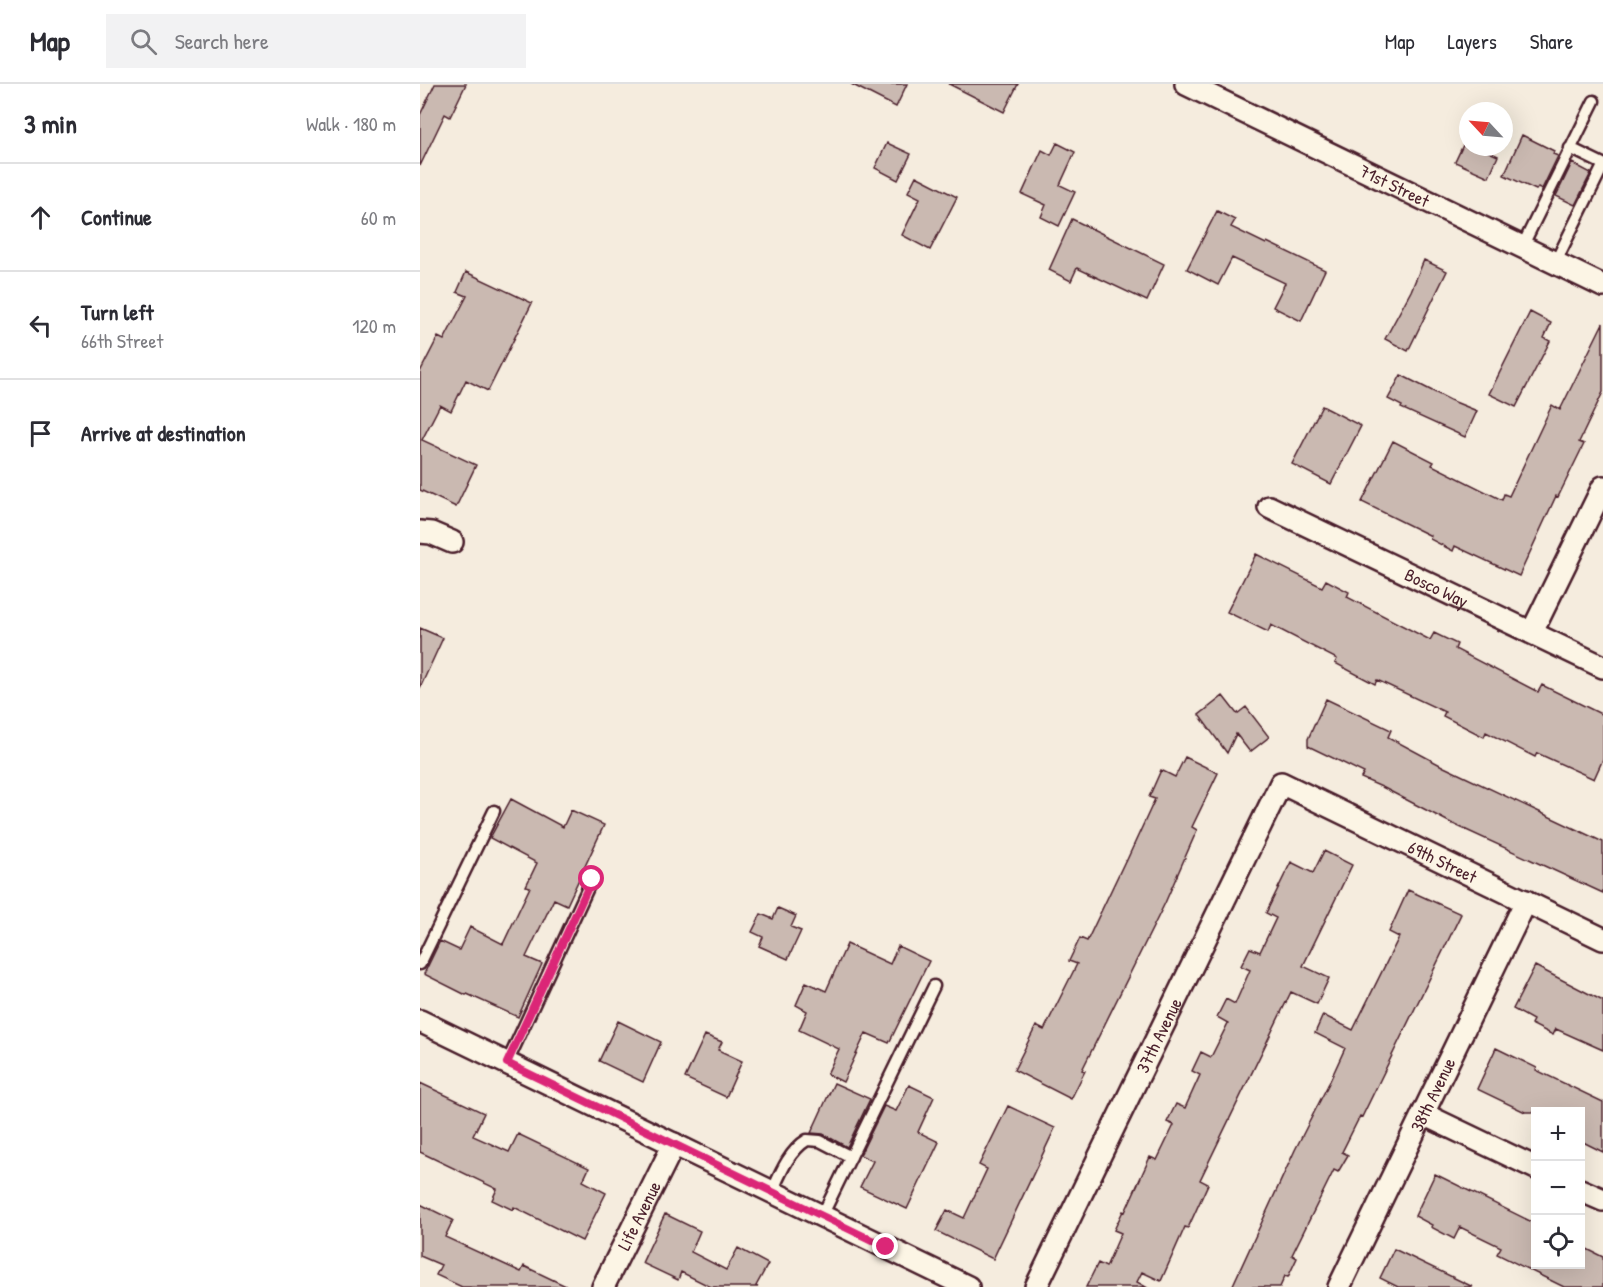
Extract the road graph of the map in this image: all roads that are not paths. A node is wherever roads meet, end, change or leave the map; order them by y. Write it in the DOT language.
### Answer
graph roads {
  1 [pos="1186,84"];
  2 [pos="1594,100"];
  3 [pos="1570,148"];
  4 [pos="1603,165"];
  5 [pos="1522,247"];
  6 [pos="1556,263"];
  7 [pos="1603,286"];
  8 [pos="1603,487"];
  9 [pos="1269,507"];
  10 [pos="420,532"];
  11 [pos="452,542"];
  12 [pos="1532,632"];
  13 [pos="1603,667"];
  14 [pos="1281,783"];
  15 [pos="494,811"];
  16 [pos="592,879"];
  17 [pos="1526,901"];
  18 [pos="1603,939"];
  19 [pos="420,964"];
  20 [pos="934,986"];
  21 [pos="420,1021"];
  22 [pos="507,1063"];
  23 [pos="1423,1114"];
  24 [pos="674,1144"];
  25 [pos="851,1156"];
  26 [pos="1531,1166"];
  27 [pos="772,1192"];
  28 [pos="1585,1192"];
  29 [pos="1603,1200"];
  30 [pos="822,1216"];
  31 [pos="603,1287"];
  32 [pos="968,1287"];
  33 [pos="1036,1287"];
  34 [pos="1340,1287"];
  1 -- 5 [label="street, 71st Street"];
  2 -- 3 [label="lane"];
  3 -- 4 [label="lane"];
  3 -- 5 [label="lane"];
  4 -- 6 [label="lane"];
  5 -- 6 [label="street, 71st Street"];
  6 -- 7 [label="street, 71st Street"];
  8 -- 12 [label="street"];
  9 -- 12 [label="street, Bosco Way"];
  10 -- 11 [label="street"];
  12 -- 13 [label="street, Bosco Way"];
  14 -- 17 [label="street, 69th Street"];
  14 -- 33 [label="street, 37th Avenue"];
  15 -- 19 [label="lane"];
  16 -- 22 [label="lane"];
  17 -- 18 [label="street, 69th Street"];
  17 -- 23 [label="street, 38th Avenue"];
  20 -- 25 [label="lane"];
  21 -- 22 [label="street"];
  22 -- 24 [label="street"];
  23 -- 26 [label="street"];
  23 -- 34 [label="street, 38th Avenue"];
  24 -- 27 [label="street"];
  24 -- 31 [label="street, Life Avenue"];
  25 -- 27 [label="lane"];
  25 -- 30 [label="lane"];
  27 -- 30 [label="street"];
  28 -- 29 [label="street"];
  30 -- 32 [label="street"];
}
